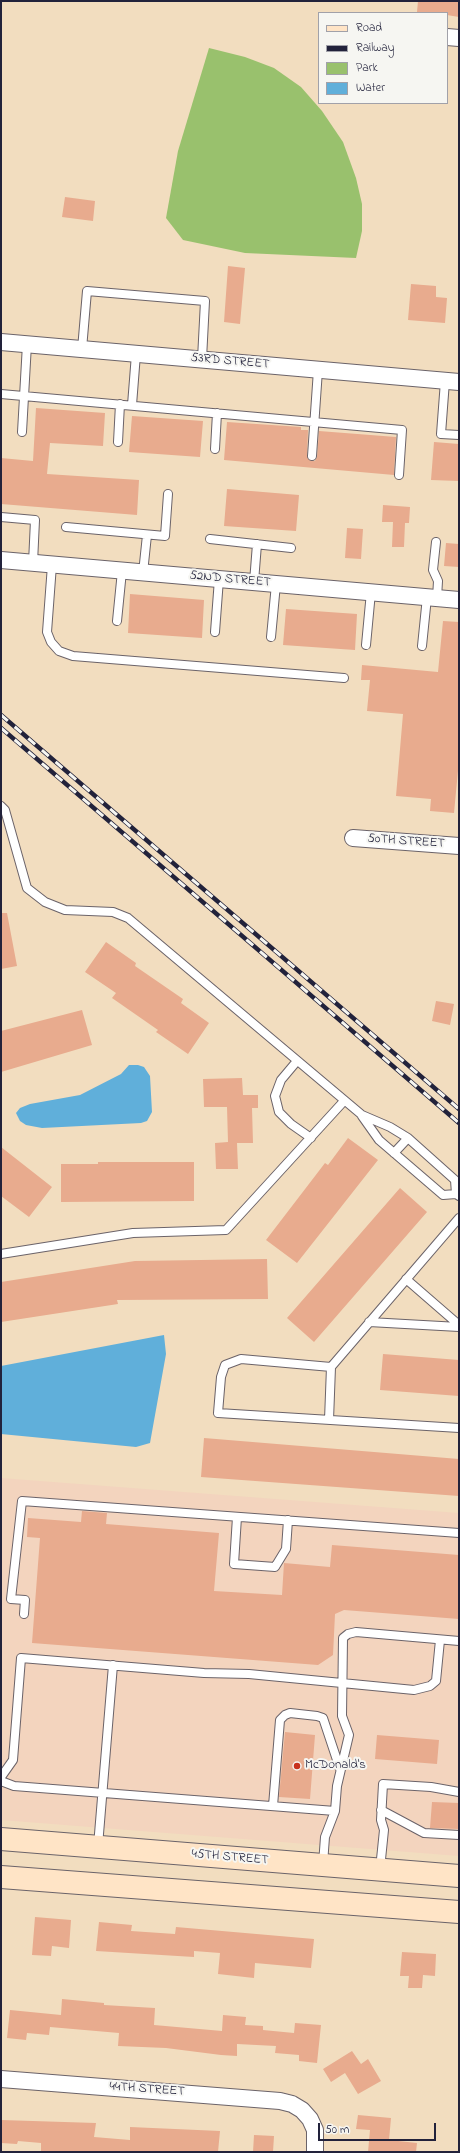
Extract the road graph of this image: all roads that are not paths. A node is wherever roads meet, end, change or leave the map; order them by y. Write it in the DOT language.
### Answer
graph roads {
  1 [pos="448,37"];
  2 [pos="459,38"];
  3 [pos="1,342"];
  4 [pos="27,344"];
  5 [pos="82,349"];
  6 [pos="136,354"];
  7 [pos="202,359"];
  8 [pos="318,370"];
  9 [pos="452,382"];
  10 [pos="1,394"];
  11 [pos="24,396"];
  12 [pos="120,404"];
  13 [pos="132,405"];
  14 [pos="217,413"];
  15 [pos="314,422"];
  16 [pos="22,432"];
  17 [pos="459,435"];
  18 [pos="118,442"];
  19 [pos="214,449"];
  20 [pos="312,456"];
  21 [pos="399,475"];
  22 [pos="168,494"];
  23 [pos="1,517"];
  24 [pos="66,527"];
  25 [pos="147,535"];
  26 [pos="210,540"];
  27 [pos="436,542"];
  28 [pos="257,544"];
  29 [pos="291,548"];
  30 [pos="1,560"];
  31 [pos="33,563"];
  32 [pos="52,565"];
  33 [pos="122,570"];
  34 [pos="143,573"];
  35 [pos="219,579"];
  36 [pos="254,582"];
  37 [pos="276,584"];
  38 [pos="371,592"];
  39 [pos="432,598"];
  40 [pos="459,600"];
  41 [pos="117,621"];
  42 [pos="215,632"];
  43 [pos="271,637"];
  44 [pos="366,645"];
  45 [pos="422,646"];
  46 [pos="344,678"];
  47 [pos="1,806"];
  48 [pos="353,838"];
  49 [pos="459,846"];
  50 [pos="297,1061"];
  51 [pos="344,1101"];
  52 [pos="362,1115"];
  53 [pos="311,1138"];
  54 [pos="408,1138"];
  55 [pos="394,1153"];
  56 [pos="457,1195"];
  57 [pos="459,1218"];
  58 [pos="1,1254"];
  59 [pos="406,1279"];
  60 [pos="370,1322"];
  61 [pos="459,1326"];
  62 [pos="331,1367"];
  63 [pos="328,1420"];
  64 [pos="459,1428"];
  65 [pos="237,1516"];
  66 [pos="288,1520"];
  67 [pos="459,1533"];
  68 [pos="24,1614"];
  69 [pos="440,1640"];
  70 [pos="459,1641"];
  71 [pos="113,1665"];
  72 [pos="342,1682"];
  73 [pos="340,1769"];
  74 [pos="1,1777"];
  75 [pos="1,1782"];
  76 [pos="459,1792"];
  77 [pos="103,1793"];
  78 [pos="272,1806"];
  79 [pos="382,1810"];
  80 [pos="335,1811"];
  81 [pos="459,1835"];
  82 [pos="1,1839"];
  83 [pos="98,1847"];
  84 [pos="322,1865"];
  85 [pos="380,1870"];
  86 [pos="459,1876"];
  87 [pos="1,1877"];
  88 [pos="459,1912"];
  89 [pos="1,2079"];
  90 [pos="315,2152"];
  1 -- 2 [label="street"];
  3 -- 4 [label="street, 53RD STREET"];
  4 -- 5 [label="street, 53RD STREET"];
  4 -- 11 [label="lane"];
  5 -- 6 [label="street, 53RD STREET"];
  5 -- 7 [label="lane"];
  6 -- 7 [label="street, 53RD STREET"];
  6 -- 13 [label="lane"];
  7 -- 8 [label="street, 53RD STREET"];
  8 -- 9 [label="street, 53RD STREET"];
  8 -- 15 [label="lane"];
  9 -- 17 [label="lane"];
  10 -- 11 [label="lane"];
  11 -- 12 [label="lane"];
  11 -- 16 [label="lane"];
  12 -- 13 [label="lane"];
  12 -- 18 [label="lane"];
  13 -- 14 [label="lane"];
  14 -- 15 [label="lane"];
  14 -- 19 [label="lane"];
  15 -- 20 [label="lane"];
  15 -- 21 [label="lane"];
  22 -- 25 [label="lane"];
  23 -- 31 [label="lane"];
  24 -- 25 [label="lane"];
  25 -- 34 [label="lane"];
  26 -- 28 [label="lane"];
  27 -- 39 [label="lane"];
  28 -- 29 [label="lane"];
  28 -- 36 [label="lane"];
  30 -- 31 [label="street, 52ND STREET"];
  31 -- 32 [label="street, 52ND STREET"];
  32 -- 33 [label="street, 52ND STREET"];
  32 -- 46 [label="lane"];
  33 -- 34 [label="street, 52ND STREET"];
  33 -- 41 [label="lane"];
  34 -- 35 [label="street, 52ND STREET"];
  35 -- 36 [label="street, 52ND STREET"];
  35 -- 42 [label="lane"];
  36 -- 37 [label="street, 52ND STREET"];
  37 -- 38 [label="street, 52ND STREET"];
  37 -- 43 [label="lane"];
  38 -- 39 [label="street, 52ND STREET"];
  38 -- 44 [label="lane"];
  39 -- 40 [label="street, 52ND STREET"];
  39 -- 45 [label="lane"];
  47 -- 50 [label="lane"];
  48 -- 49 [label="street, 50TH STREET"];
  50 -- 51 [label="lane"];
  50 -- 53 [label="lane"];
  51 -- 52 [label="lane"];
  51 -- 53 [label="lane"];
  52 -- 54 [label="lane"];
  52 -- 55 [label="lane"];
  53 -- 58 [label="lane"];
  54 -- 55 [label="lane"];
  54 -- 56 [label="lane"];
  55 -- 56 [label="lane"];
  57 -- 59 [label="lane"];
  59 -- 60 [label="lane"];
  59 -- 61 [label="lane"];
  60 -- 61 [label="lane"];
  60 -- 62 [label="lane"];
  62 -- 63 [label="lane"];
  62 -- 63 [label="lane"];
  63 -- 64 [label="lane"];
  65 -- 66 [label="lane"];
  65 -- 66 [label="lane"];
  65 -- 68 [label="lane"];
  66 -- 67 [label="lane"];
  69 -- 70 [label="lane"];
  69 -- 72 [label="lane"];
  69 -- 72 [label="lane"];
  71 -- 72 [label="lane"];
  71 -- 74 [label="lane"];
  71 -- 77 [label="lane"];
  72 -- 73 [label="lane"];
  73 -- 78 [label="lane"];
  73 -- 80 [label="lane"];
  75 -- 77 [label="lane"];
  76 -- 79 [label="lane"];
  77 -- 78 [label="lane"];
  77 -- 83 [label="lane"];
  78 -- 80 [label="lane"];
  79 -- 81 [label="lane"];
  79 -- 85 [label="lane"];
  80 -- 84 [label="lane"];
  82 -- 83 [label="main road, 45TH STREET"];
  83 -- 84 [label="main road, 45TH STREET"];
  84 -- 85 [label="main road, 45TH STREET"];
  85 -- 86 [label="main road, 45TH STREET"];
  87 -- 88 [label="main road"];
  89 -- 90 [label="street, 44TH STREET"];
}
